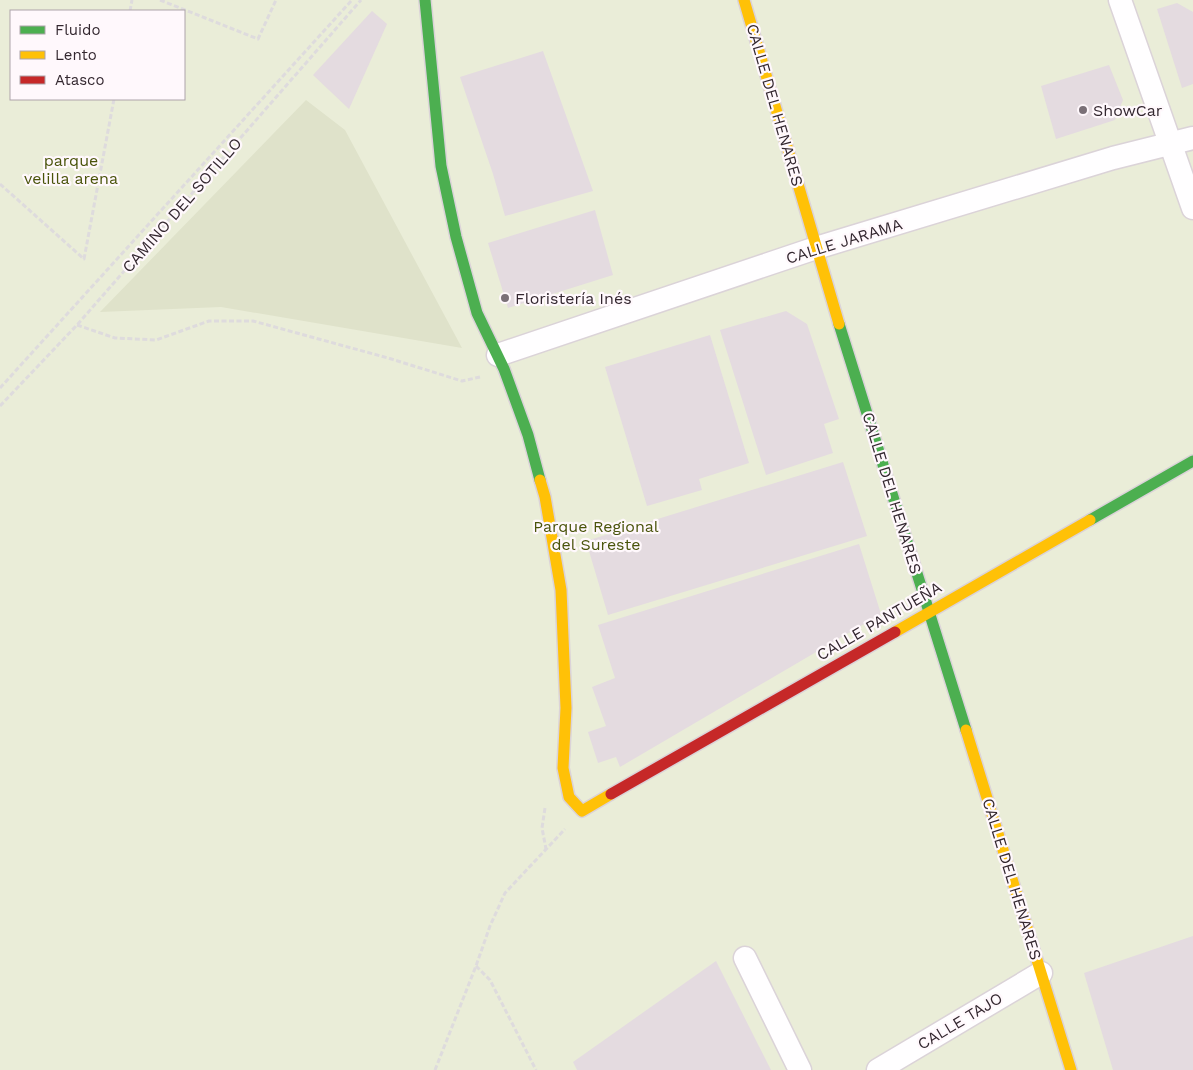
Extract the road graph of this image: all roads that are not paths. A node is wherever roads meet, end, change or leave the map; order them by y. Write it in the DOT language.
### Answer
graph roads {
  1 [pos="425,0"];
  2 [pos="744,0"];
  3 [pos="1120,0"];
  4 [pos="1193,138"];
  5 [pos="1170,144"];
  6 [pos="1193,208"];
  7 [pos="816,248"];
  8 [pos="501,362"];
  9 [pos="1193,461"];
  10 [pos="930,611"];
  11 [pos="745,958"];
  12 [pos="1041,973"];
  13 [pos="800,1070"];
  14 [pos="878,1070"];
  15 [pos="1071,1070"];
  1 -- 8 [label="street"];
  2 -- 7 [label="street, CALLE DEL HENARES"];
  3 -- 5 [label="street"];
  4 -- 5 [label="street, CALLE JARAMA"];
  5 -- 6 [label="street"];
  5 -- 7 [label="street, CALLE JARAMA"];
  7 -- 8 [label="street, CALLE JARAMA"];
  7 -- 10 [label="street, CALLE DEL HENARES"];
  8 -- 10 [label="street, CALLE PANTUEÑA"];
  9 -- 10 [label="street, CALLE PANTUEÑA"];
  10 -- 12 [label="street, CALLE DEL HENARES"];
  11 -- 13 [label="street"];
  12 -- 14 [label="street, CALLE TAJO"];
  12 -- 15 [label="street, CALLE DEL HENARES"];
}
